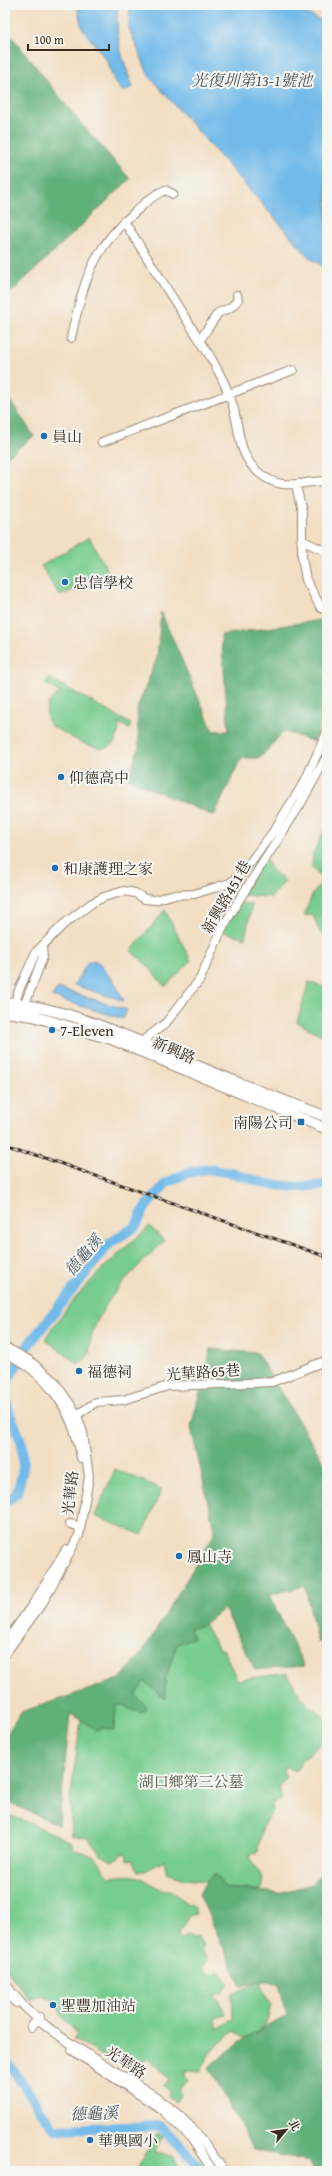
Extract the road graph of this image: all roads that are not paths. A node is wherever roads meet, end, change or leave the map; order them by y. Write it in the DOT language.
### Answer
graph roads {
  1 [pos="173,194"];
  2 [pos="124,221"];
  3 [pos="237,295"];
  4 [pos="71,338"];
  5 [pos="200,340"];
  6 [pos="293,370"];
  7 [pos="228,395"];
  8 [pos="102,442"];
  9 [pos="327,481"];
  10 [pos="296,485"];
  11 [pos="301,540"];
  12 [pos="327,552"];
  13 [pos="327,610"];
  14 [pos="327,732"];
  15 [pos="327,756"];
  16 [pos="15,1003"];
  17 [pos="13,1014"];
  18 [pos="141,1042"];
  19 [pos="327,1118"];
  20 [pos="327,1129"];
  21 [pos="5,1347"];
  22 [pos="5,1353"];
  23 [pos="22,1359"];
  24 [pos="327,1360"];
  25 [pos="74,1417"];
  26 [pos="5,1643"];
  27 [pos="5,1654"];
  28 [pos="5,1983"];
  29 [pos="5,1992"];
  30 [pos="36,2022"];
  31 [pos="213,2171"];
  32 [pos="224,2171"];
  1 -- 2 [label="street"];
  2 -- 4 [label="street"];
  2 -- 5 [label="street"];
  3 -- 5 [label="street"];
  5 -- 7 [label="street"];
  6 -- 7 [label="street"];
  7 -- 8 [label="street"];
  7 -- 10 [label="street"];
  9 -- 10 [label="street"];
  10 -- 11 [label="street"];
  11 -- 12 [label="street"];
  11 -- 13 [label="street"];
  14 -- 16 [label="street"];
  15 -- 18 [label="street, 新興路451巷"];
  16 -- 17 [label="street"];
  16 -- 18 [label="main road, 新興路"];
  17 -- 20 [label="main road, 新興路"];
  18 -- 19 [label="main road, 新興路"];
  21 -- 23 [label="street, 光華路"];
  22 -- 23 [label="street, 光華路"];
  23 -- 25 [label="street, 光華路"];
  24 -- 25 [label="street, 光華路65巷"];
  25 -- 26 [label="street, 光華路"];
  25 -- 27 [label="street, 光華路"];
  28 -- 30 [label="street, 光華路"];
  29 -- 30 [label="street, 光華路"];
  30 -- 31 [label="street, 光華路"];
  30 -- 32 [label="street, 光華路"];
}
